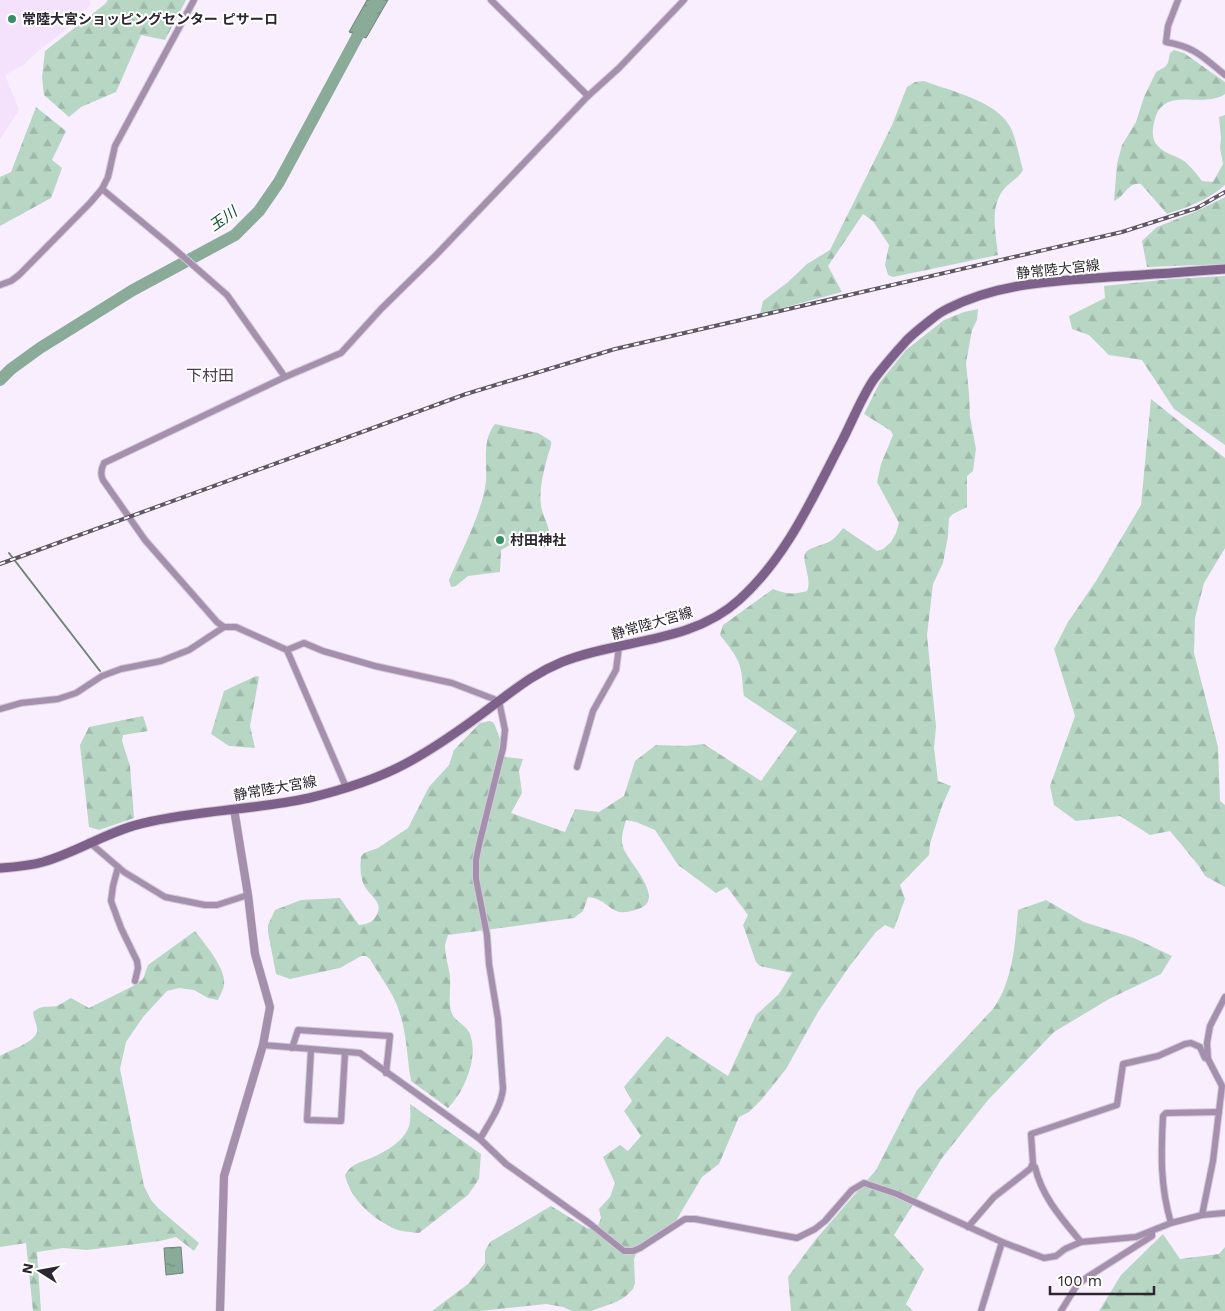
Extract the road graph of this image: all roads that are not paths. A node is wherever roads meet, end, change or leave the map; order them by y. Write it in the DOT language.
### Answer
graph roads {
  1 [pos="194,0"];
  2 [pos="491,0"];
  3 [pos="684,0"];
  4 [pos="1178,0"];
  5 [pos="1225,75"];
  6 [pos="588,96"];
  7 [pos="102,189"];
  8 [pos="1225,269"];
  9 [pos="0,285"];
  10 [pos="286,377"];
  11 [pos="224,627"];
  12 [pos="619,647"];
  13 [pos="286,650"];
  14 [pos="499,701"];
  15 [pos="0,708"];
  16 [pos="577,767"];
  17 [pos="346,787"];
  18 [pos="234,810"];
  19 [pos="89,842"];
  20 [pos="118,867"];
  21 [pos="0,868"];
  22 [pos="248,895"];
  23 [pos="135,980"];
  24 [pos="1225,997"];
  25 [pos="263,1045"];
  26 [pos="292,1048"];
  27 [pos="311,1050"];
  28 [pos="345,1053"];
  29 [pos="1208,1059"];
  30 [pos="386,1073"];
  31 [pos="1219,1112"];
  32 [pos="480,1139"];
  33 [pos="1032,1166"];
  34 [pos="1225,1213"];
  35 [pos="1202,1215"];
  36 [pos="1170,1223"];
  37 [pos="968,1227"];
  38 [pos="1152,1232"];
  39 [pos="1002,1242"];
  40 [pos="1081,1242"];
  41 [pos="220,1311"];
  42 [pos="981,1311"];
  43 [pos="1061,1311"];
  1 -- 7 [label="street"];
  2 -- 6 [label="street"];
  3 -- 6 [label="street"];
  4 -- 5 [label="street"];
  6 -- 10 [label="street"];
  7 -- 9 [label="street"];
  7 -- 10 [label="street"];
  8 -- 12 [label="main road, 静常陸大宮線"];
  10 -- 11 [label="street"];
  11 -- 13 [label="street"];
  11 -- 15 [label="street"];
  12 -- 14 [label="main road, 静常陸大宮線"];
  12 -- 16 [label="street"];
  13 -- 14 [label="street"];
  13 -- 17 [label="street"];
  14 -- 17 [label="main road, 静常陸大宮線"];
  14 -- 32 [label="street"];
  17 -- 18 [label="main road, 静常陸大宮線"];
  18 -- 19 [label="main road, 静常陸大宮線"];
  18 -- 22 [label="street"];
  19 -- 20 [label="street"];
  19 -- 21 [label="main road, 静常陸大宮線"];
  20 -- 22 [label="street"];
  20 -- 23 [label="street"];
  22 -- 25 [label="street"];
  24 -- 29 [label="street"];
  25 -- 26 [label="street"];
  25 -- 41 [label="street"];
  26 -- 27 [label="street"];
  26 -- 30 [label="street"];
  27 -- 28 [label="street"];
  27 -- 28 [label="street"];
  28 -- 30 [label="street"];
  29 -- 31 [label="street"];
  29 -- 33 [label="street"];
  30 -- 32 [label="street"];
  31 -- 35 [label="street"];
  31 -- 36 [label="street"];
  32 -- 37 [label="street"];
  33 -- 37 [label="street"];
  33 -- 40 [label="street"];
  34 -- 35 [label="street"];
  35 -- 36 [label="street"];
  36 -- 38 [label="street"];
  37 -- 39 [label="street"];
  38 -- 40 [label="street"];
  38 -- 43 [label="street"];
  39 -- 40 [label="street"];
  39 -- 42 [label="street"];
}
